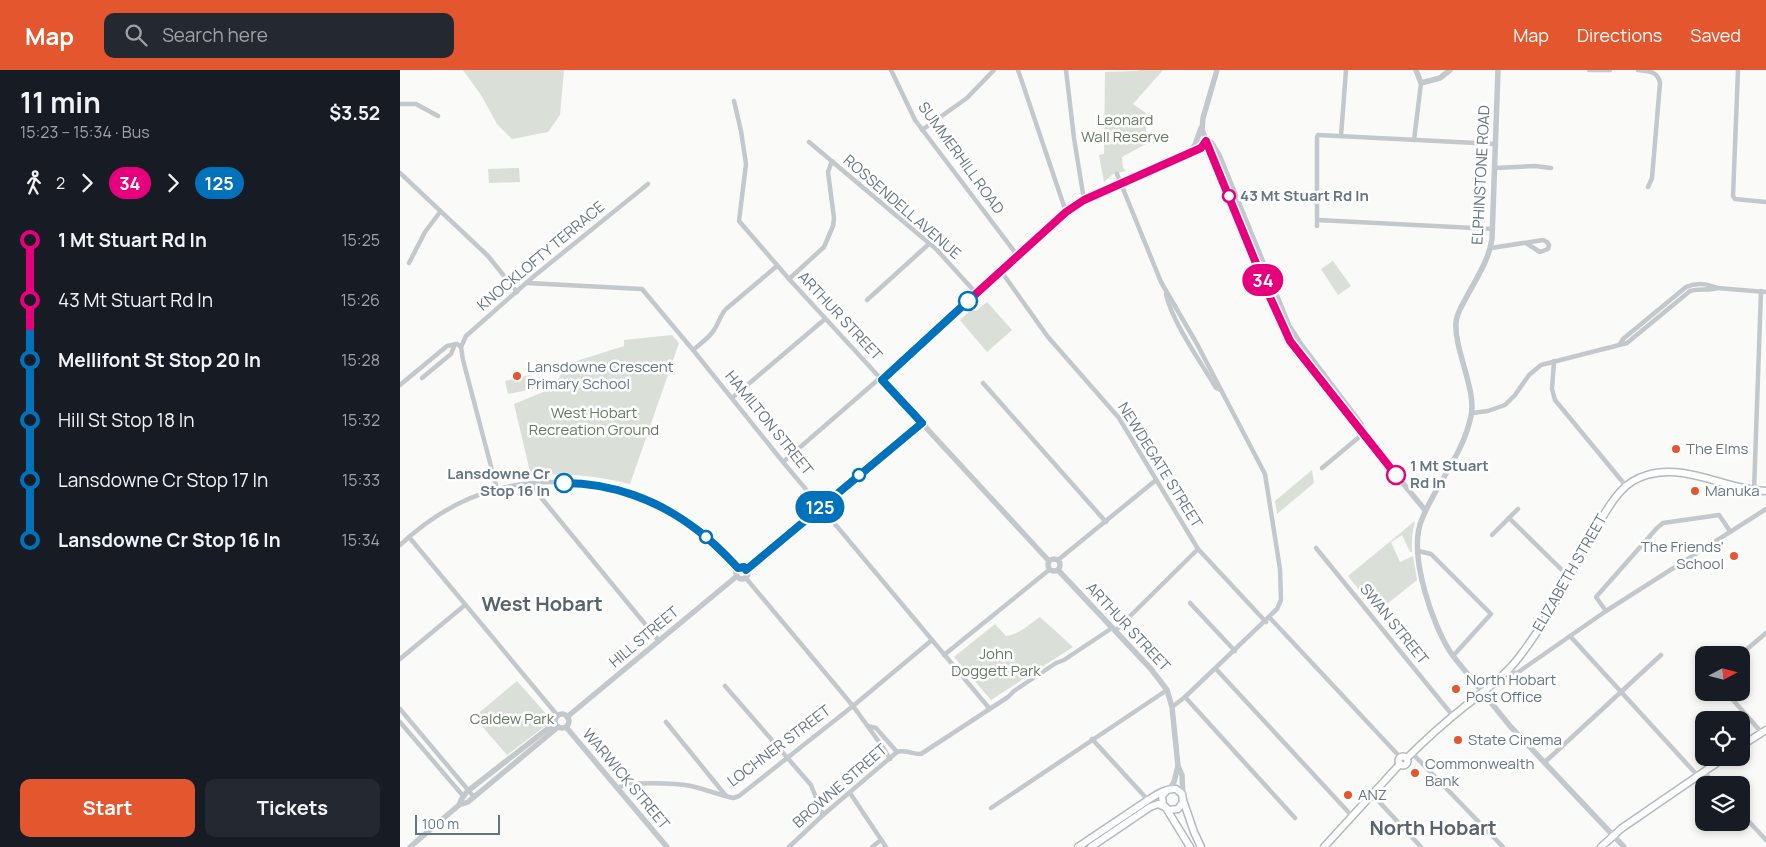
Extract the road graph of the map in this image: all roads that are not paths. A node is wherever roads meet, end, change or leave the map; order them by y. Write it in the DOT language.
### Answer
graph roads {
  1 [pos="891,70"];
  2 [pos="994,70"];
  3 [pos="1018,70"];
  4 [pos="1066,70"];
  5 [pos="1216,70"];
  6 [pos="1346,70"];
  7 [pos="1416,70"];
  8 [pos="1450,70"];
  9 [pos="1498,70"];
  10 [pos="1589,70"];
  11 [pos="1610,70"];
  12 [pos="1638,70"];
  13 [pos="1738,70"];
  14 [pos="1421,83"];
  15 [pos="734,101"];
  16 [pos="400,104"];
  17 [pos="438,116"];
  18 [pos="1202,125"];
  19 [pos="922,130"];
  20 [pos="1341,136"];
  21 [pos="1414,140"];
  22 [pos="1206,141"];
  23 [pos="809,142"];
  24 [pos="1496,144"];
  25 [pos="1195,145"];
  26 [pos="1188,152"];
  27 [pos="832,161"];
  28 [pos="1495,168"];
  29 [pos="1552,168"];
  30 [pos="400,173"];
  31 [pos="1117,174"];
  32 [pos="648,184"];
  33 [pos="1121,184"];
  34 [pos="1648,187"];
  35 [pos="1084,200"];
  36 [pos="1766,202"];
  37 [pos="440,212"];
  38 [pos="1066,212"];
  39 [pos="1493,229"];
  40 [pos="930,243"];
  41 [pos="1526,243"];
  42 [pos="1491,248"];
  43 [pos="1017,255"];
  44 [pos="409,263"];
  45 [pos="777,266"];
  46 [pos="1001,271"];
  47 [pos="789,279"];
  48 [pos="527,283"];
  49 [pos="1764,291"];
  50 [pos="517,292"];
  51 [pos="976,293"];
  52 [pos="867,300"];
  53 [pos="825,319"];
  54 [pos="455,344"];
  55 [pos="461,347"];
  56 [pos="693,350"];
  57 [pos="1554,361"];
  58 [pos="422,378"];
  59 [pos="881,379"];
  60 [pos="983,383"];
  61 [pos="400,385"];
  62 [pos="732,398"];
  63 [pos="1472,413"];
  64 [pos="922,423"];
  65 [pos="1364,433"];
  66 [pos="783,462"];
  67 [pos="1322,468"];
  68 [pos="1156,480"];
  69 [pos="531,484"];
  70 [pos="1626,486"];
  71 [pos="497,489"];
  72 [pos="1754,491"];
  73 [pos="1766,491"];
  74 [pos="821,506"];
  75 [pos="1518,509"];
  76 [pos="1425,510"];
  77 [pos="1766,510"];
  78 [pos="1509,518"];
  79 [pos="1106,522"];
  80 [pos="1730,531"];
  81 [pos="1492,535"];
  82 [pos="408,537"];
  83 [pos="400,545"];
  84 [pos="1316,548"];
  85 [pos="1198,549"];
  86 [pos="1418,551"];
  87 [pos="1058,560"];
  88 [pos="1049,561"];
  89 [pos="738,568"];
  90 [pos="746,570"];
  91 [pos="1049,570"];
  92 [pos="1058,570"];
  93 [pos="737,576"];
  94 [pos="1570,576"];
  95 [pos="745,577"];
  96 [pos="1190,603"];
  97 [pos="465,605"];
  98 [pos="1606,611"];
  99 [pos="1270,618"];
  100 [pos="1266,622"];
  101 [pos="1113,630"];
  102 [pos="1766,633"];
  103 [pos="1570,636"];
  104 [pos="932,640"];
  105 [pos="659,641"];
  106 [pos="1750,647"];
  107 [pos="1235,651"];
  108 [pos="944,655"];
  109 [pos="1661,655"];
  110 [pos="1453,656"];
  111 [pos="400,659"];
  112 [pos="1216,669"];
  113 [pos="1506,672"];
  114 [pos="725,686"];
  115 [pos="1167,690"];
  116 [pos="1621,692"];
  117 [pos="1482,693"];
  118 [pos="1185,697"];
  119 [pos="1735,701"];
  120 [pos="853,706"];
  121 [pos="1172,707"];
  122 [pos="989,708"];
  123 [pos="400,709"];
  124 [pos="558,716"];
  125 [pos="1454,716"];
  126 [pos="567,717"];
  127 [pos="400,722"];
  128 [pos="666,722"];
  129 [pos="557,725"];
  130 [pos="868,726"];
  131 [pos="566,727"];
  132 [pos="1764,732"];
  133 [pos="1092,739"];
  134 [pos="1750,741"];
  135 [pos="897,752"];
  136 [pos="787,756"];
  137 [pos="1406,756"];
  138 [pos="890,759"];
  139 [pos="1545,762"];
  140 [pos="1178,766"];
  141 [pos="1713,766"];
  142 [pos="1704,772"];
  143 [pos="1698,776"];
  144 [pos="1708,776"];
  145 [pos="1695,778"];
  146 [pos="617,788"];
  147 [pos="469,790"];
  148 [pos="1168,790"];
  149 [pos="850,793"];
  150 [pos="1372,794"];
  151 [pos="463,796"];
  152 [pos="726,796"];
  153 [pos="474,797"];
  154 [pos="1183,798"];
  155 [pos="1148,800"];
  156 [pos="468,802"];
  157 [pos="459,805"];
  158 [pos="1165,807"];
  159 [pos="991,808"];
  160 [pos="823,815"];
  161 [pos="1352,816"];
  162 [pos="1295,818"];
  163 [pos="1750,823"];
  164 [pos="1614,836"];
  165 [pos="881,840"];
  166 [pos="1766,840"];
  167 [pos="410,847"];
  168 [pos="667,847"];
  169 [pos="789,847"];
  170 [pos="872,847"];
  171 [pos="886,847"];
  172 [pos="1078,847"];
  173 [pos="1091,847"];
  174 [pos="1190,847"];
  175 [pos="1201,847"];
  176 [pos="1324,847"];
  177 [pos="1421,847"];
  178 [pos="1504,847"];
  179 [pos="1601,847"];
  180 [pos="1624,847"];
  1 -- 19 [label="street, SUMMERHILL ROAD"];
  2 -- 19 [label="street"];
  3 -- 38 [label="street"];
  4 -- 35 [label="street"];
  5 -- 18 [label="street"];
  6 -- 20 [label="street"];
  7 -- 14 [label="street"];
  8 -- 14 [label="street"];
  9 -- 24 [label="street, ELPHINSTONE ROAD"];
  10 -- 11 [label="street"];
  12 -- 34 [label="street"];
  13 -- 36 [label="street"];
  14 -- 21 [label="street"];
  15 -- 45 [label="street, ARTHUR STREET"];
  16 -- 17 [label="street"];
  18 -- 22 [label="street"];
  18 -- 25 [label="street"];
  19 -- 43 [label="street, SUMMERHILL ROAD"];
  20 -- 21 [label="street"];
  20 -- 39 [label="street"];
  21 -- 24 [label="street"];
  22 -- 25 [label="street"];
  22 -- 26 [label="street"];
  22 -- 65 [label="street"];
  23 -- 27 [label="street, ROSSENDELL AVENUE"];
  24 -- 28 [label="street, ELPHINSTONE ROAD"];
  25 -- 26 [label="street"];
  26 -- 33 [label="street"];
  27 -- 40 [label="street, ROSSENDELL AVENUE"];
  27 -- 47 [label="street"];
  28 -- 29 [label="street"];
  28 -- 39 [label="street, ELPHINSTONE ROAD"];
  30 -- 37 [label="street"];
  31 -- 33 [label="street"];
  32 -- 48 [label="street, KNOCKLOFTY TERRACE"];
  33 -- 35 [label="street"];
  33 -- 99 [label="street"];
  35 -- 38 [label="street"];
  37 -- 44 [label="street"];
  37 -- 50 [label="street"];
  38 -- 43 [label="street"];
  39 -- 42 [label="street, ELPHINSTONE ROAD"];
  40 -- 51 [label="street, ROSSENDELL AVENUE"];
  40 -- 52 [label="street"];
  41 -- 42 [label="street"];
  42 -- 63 [label="street, ELPHINSTONE ROAD"];
  43 -- 46 [label="street"];
  45 -- 47 [label="street, ARTHUR STREET"];
  45 -- 56 [label="street"];
  46 -- 51 [label="street"];
  46 -- 68 [label="street, NEWDEGATE STREET"];
  47 -- 53 [label="street, ARTHUR STREET"];
  48 -- 50 [label="street, KNOCKLOFTY TERRACE"];
  48 -- 56 [label="street, HAMILTON STREET"];
  49 -- 57 [label="street"];
  49 -- 72 [label="street"];
  50 -- 55 [label="street, KNOCKLOFTY TERRACE"];
  51 -- 59 [label="street"];
  53 -- 59 [label="street, ARTHUR STREET"];
  53 -- 62 [label="street"];
  54 -- 55 [label="street"];
  54 -- 58 [label="street"];
  54 -- 61 [label="street"];
  55 -- 71 [label="street"];
  56 -- 62 [label="street, HAMILTON STREET"];
  57 -- 63 [label="street"];
  57 -- 70 [label="street"];
  59 -- 64 [label="street, ARTHUR STREET"];
  59 -- 66 [label="street"];
  60 -- 79 [label="street"];
  62 -- 66 [label="street, HAMILTON STREET"];
  63 -- 76 [label="street"];
  64 -- 74 [label="street"];
  64 -- 88 [label="street, ARTHUR STREET"];
  65 -- 67 [label="street"];
  65 -- 76 [label="street"];
  66 -- 74 [label="street, HAMILTON STREET"];
  68 -- 79 [label="street"];
  68 -- 85 [label="street, NEWDEGATE STREET"];
  69 -- 71 [label="street"];
  69 -- 89 [label="street"];
  69 -- 105 [label="street"];
  70 -- 72 [label="main road, ELIZABETH STREET"];
  70 -- 94 [label="main road, ELIZABETH STREET"];
  71 -- 82 [label="street"];
  72 -- 73 [label="main road, ELIZABETH STREET"];
  74 -- 90 [label="street"];
  74 -- 104 [label="street, HAMILTON STREET"];
  75 -- 78 [label="street"];
  76 -- 86 [label="street"];
  77 -- 80 [label="street"];
  78 -- 81 [label="street"];
  78 -- 94 [label="street"];
  79 -- 87 [label="street"];
  80 -- 98 [label="street"];
  80 -- 98 [label="street"];
  82 -- 83 [label="street"];
  82 -- 97 [label="street"];
  84 -- 125 [label="street, SWAN STREET"];
  85 -- 100 [label="street, NEWDEGATE STREET"];
  85 -- 101 [label="street, BROWNE STREET"];
  86 -- 110 [label="street"];
  86 -- 110 [label="street"];
  87 -- 88 [label="street"];
  87 -- 92 [label="street"];
  88 -- 91 [label="street"];
  89 -- 90 [label="street"];
  89 -- 93 [label="street"];
  90 -- 95 [label="street"];
  91 -- 92 [label="street"];
  91 -- 108 [label="street"];
  92 -- 101 [label="street, ARTHUR STREET"];
  93 -- 95 [label="street"];
  93 -- 105 [label="street, HILL STREET"];
  94 -- 113 [label="main road, ELIZABETH STREET"];
  95 -- 120 [label="street"];
  96 -- 107 [label="street"];
  97 -- 111 [label="street"];
  97 -- 124 [label="street"];
  98 -- 103 [label="street"];
  99 -- 100 [label="street"];
  99 -- 137 [label="street"];
  100 -- 107 [label="street"];
  101 -- 115 [label="street, ARTHUR STREET"];
  101 -- 122 [label="street, BROWNE STREET"];
  102 -- 106 [label="street"];
  103 -- 113 [label="street"];
  103 -- 116 [label="street"];
  104 -- 108 [label="street, HAMILTON STREET"];
  104 -- 120 [label="street, LOCHNER STREET"];
  105 -- 126 [label="street, HILL STREET"];
  107 -- 112 [label="street"];
  108 -- 122 [label="street, HAMILTON STREET"];
  109 -- 116 [label="street"];
  110 -- 117 [label="street"];
  112 -- 118 [label="street"];
  112 -- 161 [label="street"];
  113 -- 117 [label="main road, ELIZABETH STREET"];
  114 -- 136 [label="street"];
  115 -- 121 [label="street, ARTHUR STREET"];
  115 -- 133 [label="street"];
  116 -- 139 [label="street"];
  116 -- 143 [label="street"];
  117 -- 125 [label="main road, ELIZABETH STREET"];
  117 -- 139 [label="street"];
  118 -- 121 [label="street"];
  118 -- 162 [label="street"];
  119 -- 132 [label="street"];
  120 -- 130 [label="street"];
  120 -- 136 [label="street, LOCHNER STREET"];
  121 -- 140 [label="street, ARTHUR STREET"];
  122 -- 135 [label="street, BROWNE STREET"];
  123 -- 147 [label="street"];
  124 -- 126 [label="street"];
  124 -- 129 [label="street"];
  125 -- 137 [label="main road, ELIZABETH STREET"];
  126 -- 131 [label="street"];
  127 -- 151 [label="street"];
  128 -- 152 [label="street"];
  129 -- 131 [label="street"];
  129 -- 147 [label="street"];
  129 -- 153 [label="street"];
  130 -- 135 [label="street"];
  130 -- 138 [label="street"];
  131 -- 146 [label="street, WARWICK STREET"];
  132 -- 134 [label="main road"];
  133 -- 155 [label="street"];
  133 -- 159 [label="street"];
  135 -- 138 [label="street, BROWNE STREET"];
  136 -- 152 [label="street, LOCHNER STREET"];
  136 -- 160 [label="street"];
  137 -- 150 [label="main road, ELIZABETH STREET"];
  137 -- 178 [label="street"];
  138 -- 149 [label="street, BROWNE STREET"];
  139 -- 164 [label="street"];
  140 -- 148 [label="street, ARTHUR STREET"];
  140 -- 154 [label="street, ARTHUR STREET"];
  141 -- 142 [label="main road"];
  142 -- 143 [label="main road"];
  142 -- 144 [label="street"];
  145 -- 164 [label="main road"];
  146 -- 152 [label="street, LOCHNER STREET"];
  146 -- 168 [label="street, WARWICK STREET"];
  147 -- 151 [label="street"];
  147 -- 153 [label="street"];
  148 -- 154 [label="main road"];
  148 -- 155 [label="main road"];
  148 -- 158 [label="main road"];
  149 -- 160 [label="street, BROWNE STREET"];
  149 -- 165 [label="street"];
  150 -- 161 [label="main road"];
  150 -- 177 [label="street"];
  151 -- 156 [label="street"];
  151 -- 157 [label="street"];
  153 -- 156 [label="street"];
  154 -- 158 [label="main road"];
  154 -- 175 [label="main road"];
  155 -- 172 [label="main road"];
  156 -- 157 [label="street"];
  157 -- 167 [label="street"];
  158 -- 173 [label="main road"];
  158 -- 174 [label="main road"];
  160 -- 169 [label="street, BROWNE STREET"];
  161 -- 176 [label="main road"];
  163 -- 166 [label="street"];
  164 -- 179 [label="main road"];
  164 -- 180 [label="street"];
  165 -- 170 [label="street"];
  165 -- 171 [label="street"];
}
